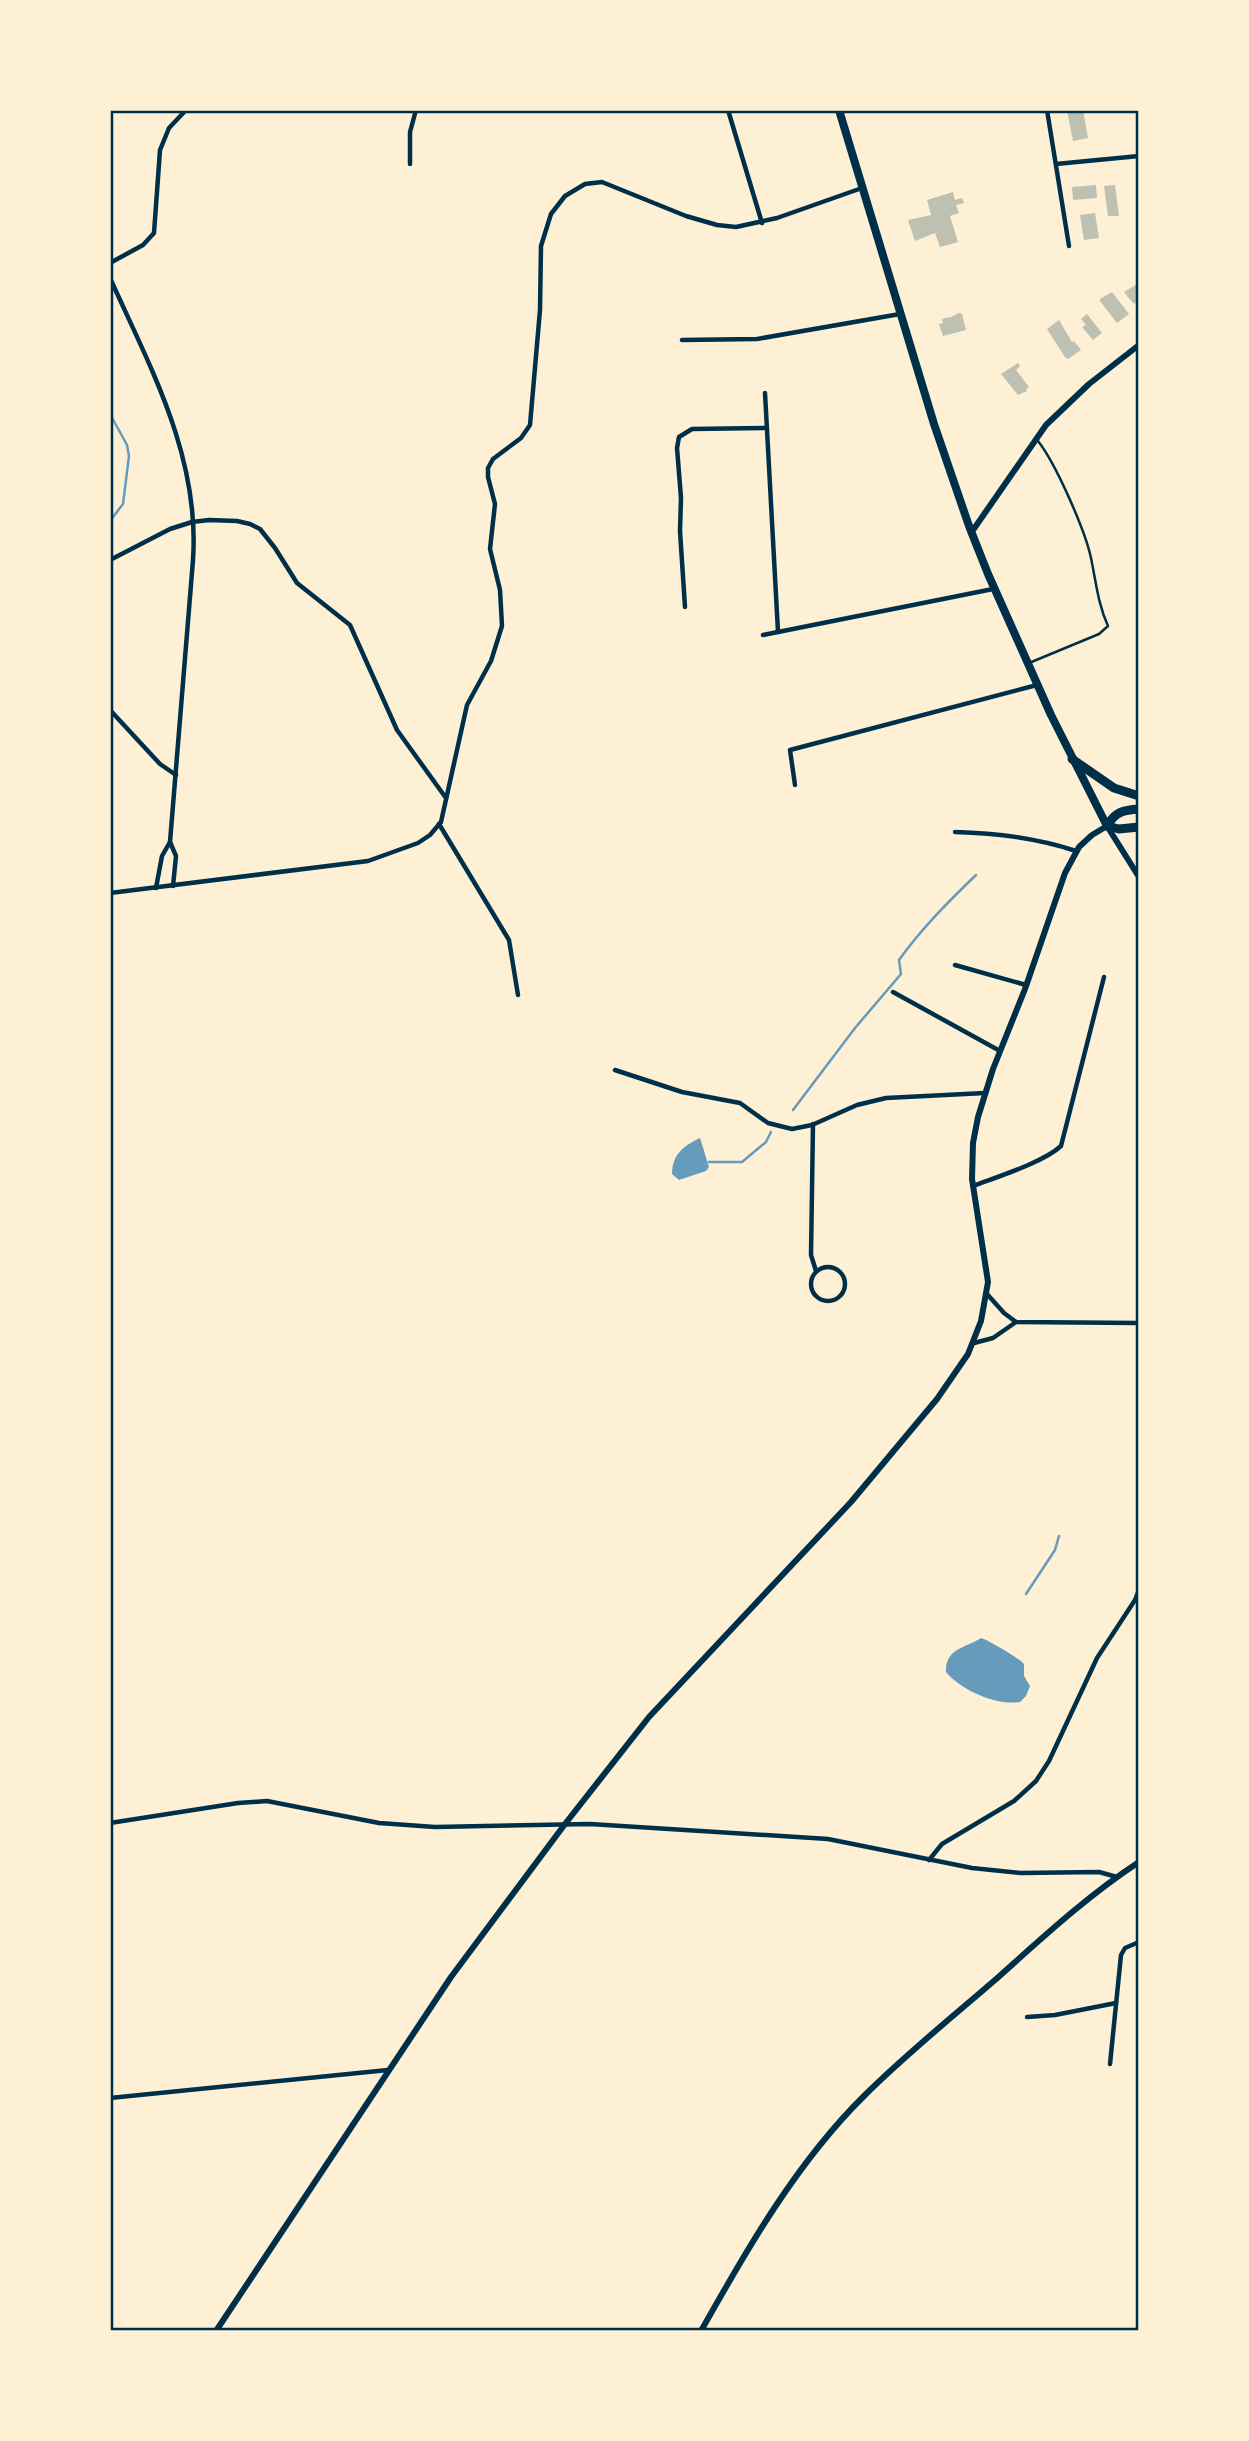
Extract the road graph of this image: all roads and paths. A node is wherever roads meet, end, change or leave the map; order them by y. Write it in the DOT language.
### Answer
graph roads {
  1 [pos="186,110"];
  2 [pos="416,110"];
  3 [pos="728,110"];
  4 [pos="839,110"];
  5 [pos="1047,110"];
  6 [pos="1139,156"];
  7 [pos="410,164"];
  8 [pos="1056,164"];
  9 [pos="863,188"];
  10 [pos="762,223"];
  11 [pos="1069,246"];
  12 [pos="110,263"];
  13 [pos="110,278"];
  14 [pos="901,314"];
  15 [pos="682,340"];
  16 [pos="1139,345"];
  17 [pos="765,393"];
  18 [pos="767,428"];
  19 [pos="1036,438"];
  20 [pos="194,521"];
  21 [pos="971,533"];
  22 [pos="110,560"];
  23 [pos="994,589"];
  24 [pos="685,607"];
  25 [pos="778,632"];
  26 [pos="763,635"];
  27 [pos="1028,664"];
  28 [pos="1037,685"];
  29 [pos="110,710"];
  30 [pos="1072,759"];
  31 [pos="176,775"];
  32 [pos="795,785"];
  33 [pos="1139,796"];
  34 [pos="446,799"];
  35 [pos="1139,809"];
  36 [pos="439,824"];
  37 [pos="1107,826"];
  38 [pos="1139,827"];
  39 [pos="955,832"];
  40 [pos="170,842"];
  41 [pos="1076,851"];
  42 [pos="1139,877"];
  43 [pos="173,886"];
  44 [pos="156,887"];
  45 [pos="110,893"];
  46 [pos="955,965"];
  47 [pos="1104,977"];
  48 [pos="1026,985"];
  49 [pos="892,992"];
  50 [pos="518,995"];
  51 [pos="1000,1051"];
  52 [pos="615,1070"];
  53 [pos="985,1093"];
  54 [pos="813,1124"];
  55 [pos="973,1186"];
  56 [pos="816,1271"];
  57 [pos="987,1294"];
  58 [pos="1016,1322"];
  59 [pos="1139,1323"];
  60 [pos="974,1343"];
  61 [pos="1139,1590"];
  62 [pos="110,1823"];
  63 [pos="565,1824"];
  64 [pos="929,1860"];
  65 [pos="1139,1862"];
  66 [pos="1117,1877"];
  67 [pos="1139,1942"];
  68 [pos="1116,2003"];
  69 [pos="1027,2017"];
  70 [pos="1110,2064"];
  71 [pos="389,2070"];
  72 [pos="110,2098"];
  73 [pos="216,2331"];
  74 [pos="701,2331"];
  1 -- 12 [label="street"];
  2 -- 7 [label="street"];
  3 -- 10 [label="street"];
  4 -- 9 [label="highway"];
  5 -- 8 [label="street"];
  6 -- 8 [label="street"];
  8 -- 11 [label="street"];
  9 -- 10 [label="street"];
  9 -- 14 [label="highway"];
  10 -- 34 [label="street"];
  13 -- 20 [label="street"];
  14 -- 15 [label="street"];
  14 -- 21 [label="highway"];
  16 -- 19 [label="main road"];
  17 -- 18 [label="street"];
  18 -- 24 [label="street"];
  18 -- 25 [label="street"];
  19 -- 21 [label="main road"];
  19 -- 27 [label="lane"];
  20 -- 22 [label="street"];
  20 -- 31 [label="street"];
  20 -- 34 [label="street"];
  21 -- 23 [label="highway"];
  23 -- 25 [label="street"];
  23 -- 27 [label="highway"];
  25 -- 26 [label="street"];
  27 -- 28 [label="highway"];
  28 -- 30 [label="highway"];
  28 -- 32 [label="street"];
  29 -- 31 [label="street"];
  30 -- 33 [label="highway"];
  30 -- 37 [label="highway"];
  31 -- 40 [label="street"];
  34 -- 36 [label="street"];
  35 -- 37 [label="highway"];
  36 -- 43 [label="street"];
  36 -- 50 [label="street"];
  37 -- 38 [label="highway"];
  37 -- 41 [label="main road"];
  37 -- 42 [label="main road"];
  39 -- 41 [label="street"];
  40 -- 43 [label="street"];
  40 -- 44 [label="street"];
  41 -- 48 [label="main road"];
  43 -- 44 [label="street"];
  44 -- 45 [label="street"];
  46 -- 48 [label="street"];
  47 -- 55 [label="street"];
  48 -- 51 [label="main road"];
  49 -- 51 [label="street"];
  51 -- 53 [label="main road"];
  52 -- 54 [label="street"];
  53 -- 54 [label="street"];
  53 -- 55 [label="main road"];
  54 -- 56 [label="street"];
  55 -- 57 [label="main road"];
  56 -- 56 [label="street"];
  57 -- 58 [label="street"];
  57 -- 60 [label="main road"];
  58 -- 59 [label="street"];
  58 -- 60 [label="street"];
  60 -- 63 [label="main road"];
  61 -- 64 [label="street"];
  62 -- 63 [label="street"];
  63 -- 64 [label="street"];
  63 -- 71 [label="main road"];
  64 -- 66 [label="street"];
  65 -- 66 [label="main road"];
  66 -- 74 [label="main road"];
  67 -- 68 [label="street"];
  68 -- 69 [label="street"];
  68 -- 70 [label="street"];
  71 -- 72 [label="street"];
  71 -- 73 [label="main road"];
}
